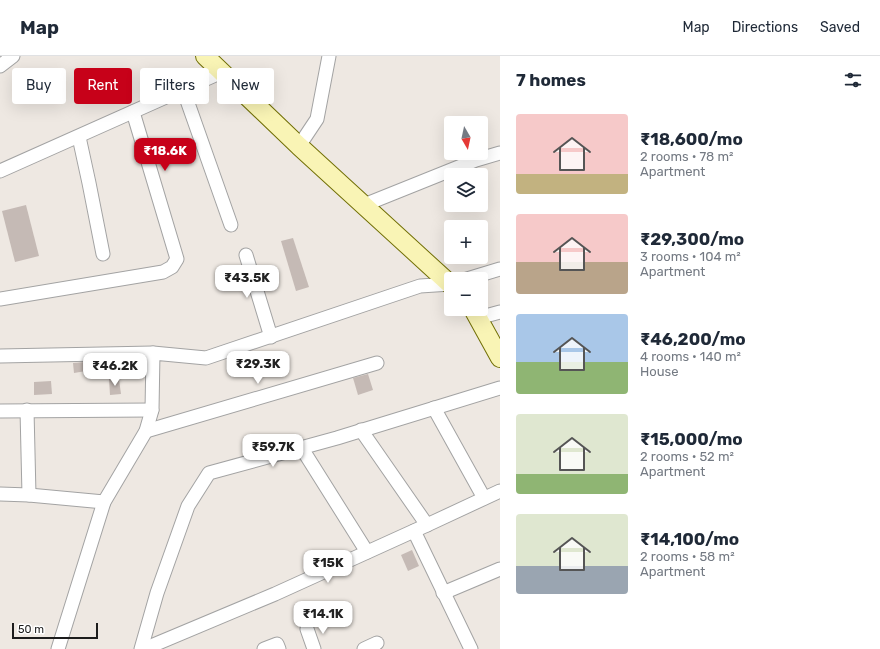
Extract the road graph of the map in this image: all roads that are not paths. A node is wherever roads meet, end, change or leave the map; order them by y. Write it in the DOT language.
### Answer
graph roads {
  1 [pos="13,56"];
  2 [pos="206,56"];
  3 [pos="329,56"];
  4 [pos="0,66"];
  5 [pos="218,68"];
  6 [pos="150,104"];
  7 [pos="188,104"];
  8 [pos="255,104"];
  9 [pos="133,112"];
  10 [pos="79,137"];
  11 [pos="299,146"];
  12 [pos="500,153"];
  13 [pos="0,171"];
  14 [pos="364,205"];
  15 [pos="231,225"];
  16 [pos="103,254"];
  17 [pos="246,255"];
  18 [pos="500,269"];
  19 [pos="488,273"];
  20 [pos="444,274"];
  21 [pos="444,284"];
  22 [pos="0,299"];
  23 [pos="500,312"];
  24 [pos="488,313"];
  25 [pos="476,316"];
  26 [pos="271,337"];
  27 [pos="153,353"];
  28 [pos="499,354"];
  29 [pos="0,356"];
  30 [pos="377,363"];
  31 [pos="500,388"];
  32 [pos="434,408"];
  33 [pos="28,410"];
  34 [pos="152,410"];
  35 [pos="0,411"];
  36 [pos="361,430"];
  37 [pos="146,431"];
  38 [pos="301,448"];
  39 [pos="500,491"];
  40 [pos="0,494"];
  41 [pos="29,495"];
  42 [pos="484,498"];
  43 [pos="104,502"];
  44 [pos="427,526"];
  45 [pos="414,531"];
  46 [pos="368,552"];
  47 [pos="500,569"];
  48 [pos="443,593"];
  49 [pos="307,629"];
  50 [pos="377,643"];
  51 [pos="58,649"];
  52 [pos="141,649"];
  53 [pos="144,649"];
  54 [pos="264,649"];
  55 [pos="279,649"];
  56 [pos="314,649"];
  57 [pos="364,649"];
  58 [pos="471,649"];
  1 -- 4 [label="street"];
  2 -- 5 [label="street"];
  3 -- 11 [label="street"];
  6 -- 9 [label="street"];
  7 -- 15 [label="street"];
  8 -- 11 [label="street"];
  9 -- 10 [label="street"];
  9 -- 22 [label="street"];
  10 -- 13 [label="street"];
  10 -- 16 [label="street"];
  11 -- 14 [label="street"];
  12 -- 14 [label="street"];
  14 -- 20 [label="street"];
  17 -- 26 [label="street"];
  18 -- 19 [label="street"];
  21 -- 26 [label="street"];
  23 -- 24 [label="street"];
  25 -- 28 [label="street"];
  26 -- 27 [label="street"];
  27 -- 29 [label="street"];
  27 -- 34 [label="street"];
  30 -- 37 [label="street"];
  31 -- 32 [label="street"];
  32 -- 36 [label="street"];
  32 -- 42 [label="street"];
  33 -- 34 [label="street"];
  33 -- 35 [label="street"];
  33 -- 41 [label="street"];
  34 -- 37 [label="street"];
  36 -- 38 [label="street"];
  36 -- 44 [label="street"];
  37 -- 43 [label="street"];
  38 -- 46 [label="street"];
  38 -- 52 [label="street"];
  39 -- 42 [label="street"];
  40 -- 41 [label="street"];
  41 -- 43 [label="street"];
  42 -- 44 [label="street"];
  43 -- 51 [label="street"];
  44 -- 45 [label="street"];
  45 -- 46 [label="street"];
  45 -- 48 [label="street"];
  46 -- 53 [label="street"];
  47 -- 48 [label="street"];
  48 -- 58 [label="street"];
  49 -- 56 [label="street"];
  50 -- 57 [label="street"];
  54 -- 55 [label="street"];
}
